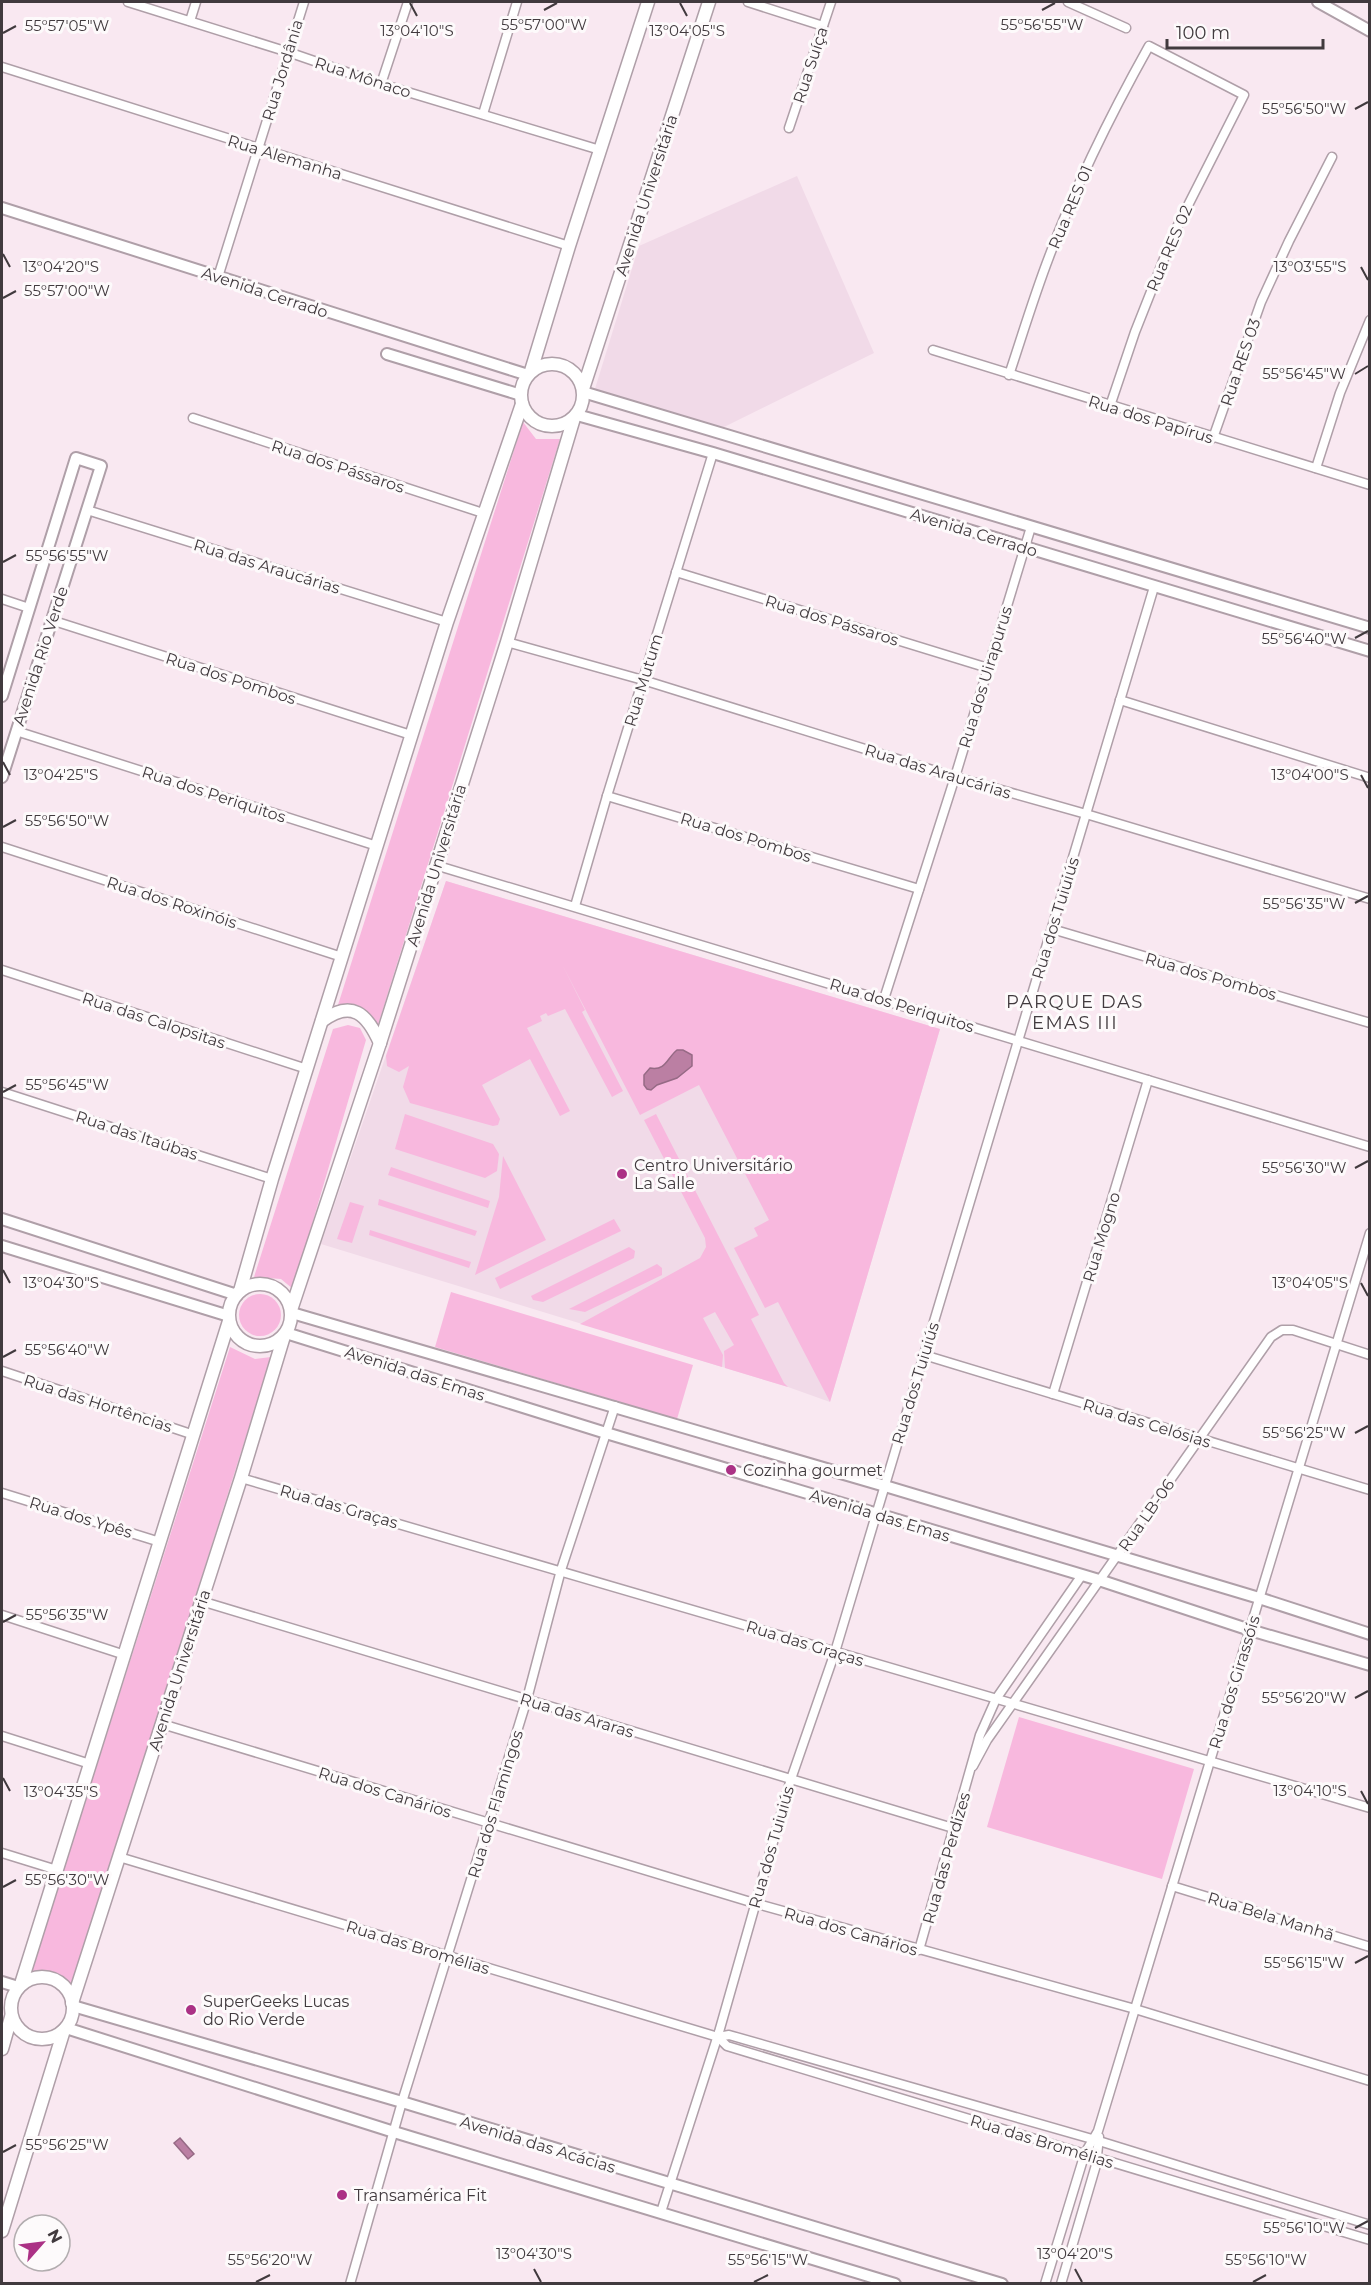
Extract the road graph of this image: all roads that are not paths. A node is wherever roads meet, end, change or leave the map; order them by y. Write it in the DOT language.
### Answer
graph roads {
  1 [pos="128,2"];
  2 [pos="196,2"];
  3 [pos="303,2"];
  4 [pos="408,2"];
  5 [pos="517,2"];
  6 [pos="648,2"];
  7 [pos="708,2"];
  8 [pos="748,2"];
  9 [pos="831,2"];
  10 [pos="1068,2"];
  11 [pos="1318,2"];
  12 [pos="190,21"];
  13 [pos="823,26"];
  14 [pos="1126,28"];
  15 [pos="1369,31"];
  16 [pos="1149,46"];
  17 [pos="288,52"];
  18 [pos="2,67"];
  19 [pos="381,84"];
  20 [pos="483,114"];
  21 [pos="789,128"];
  22 [pos="258,148"];
  23 [pos="600,150"];
  24 [pos="1332,157"];
  25 [pos="2,208"];
  26 [pos="569,246"];
  27 [pos="218,277"];
  28 [pos="1370,320"];
  29 [pos="933,350"];
  30 [pos="387,354"];
  31 [pos="530,373"];
  32 [pos="1009,375"];
  33 [pos="583,391"];
  34 [pos="521,400"];
  35 [pos="1110,406"];
  36 [pos="576,416"];
  37 [pos="193,418"];
  38 [pos="1213,438"];
  39 [pos="713,453"];
  40 [pos="1316,468"];
  41 [pos="1370,485"];
  42 [pos="87,510"];
  43 [pos="483,513"];
  44 [pos="1030,527"];
  45 [pos="1024,547"];
  46 [pos="676,572"];
  47 [pos="1154,587"];
  48 [pos="2,599"];
  49 [pos="29,608"];
  50 [pos="51,620"];
  51 [pos="447,622"];
  52 [pos="1370,628"];
  53 [pos="507,642"];
  54 [pos="1370,651"];
  55 [pos="988,668"];
  56 [pos="643,681"];
  57 [pos="2,696"];
  58 [pos="1120,700"];
  59 [pos="16,731"];
  60 [pos="411,735"];
  61 [pos="2,777"];
  62 [pos="955,777"];
  63 [pos="1370,778"];
  64 [pos="607,796"];
  65 [pos="1086,814"];
  66 [pos="377,846"];
  67 [pos="2,847"];
  68 [pos="435,865"];
  69 [pos="919,889"];
  70 [pos="1370,899"];
  71 [pos="575,906"];
  72 [pos="1052,929"];
  73 [pos="342,957"];
  74 [pos="2,970"];
  75 [pos="884,999"];
  76 [pos="322,1021"];
  77 [pos="1370,1023"];
  78 [pos="1017,1041"];
  79 [pos="380,1043"];
  80 [pos="307,1069"];
  81 [pos="1148,1080"];
  82 [pos="2,1092"];
  83 [pos="1370,1147"];
  84 [pos="272,1179"];
  85 [pos="2,1219"];
  86 [pos="1370,1233"];
  87 [pos="2,1246"];
  88 [pos="238,1293"];
  89 [pos="291,1311"];
  90 [pos="229,1318"];
  91 [pos="285,1335"];
  92 [pos="1335,1345"];
  93 [pos="924,1355"];
  94 [pos="1370,1355"];
  95 [pos="2,1371"];
  96 [pos="1053,1394"];
  97 [pos="615,1406"];
  98 [pos="606,1433"];
  99 [pos="194,1435"];
  100 [pos="1199,1440"];
  101 [pos="1299,1468"];
  102 [pos="241,1478"];
  103 [pos="885,1486"];
  104 [pos="1370,1490"];
  105 [pos="2,1492"];
  106 [pos="876,1514"];
  107 [pos="160,1542"];
  108 [pos="1117,1556"];
  109 [pos="561,1570"];
  110 [pos="1083,1575"];
  111 [pos="1099,1580"];
  112 [pos="1259,1598"];
  113 [pos="201,1601"];
  114 [pos="2,1615"];
  115 [pos="1250,1630"];
  116 [pos="1370,1634"];
  117 [pos="835,1652"];
  118 [pos="125,1655"];
  119 [pos="1370,1665"];
  120 [pos="996,1699"];
  121 [pos="527,1700"];
  122 [pos="1014,1705"];
  123 [pos="162,1724"];
  124 [pos="2,1736"];
  125 [pos="1210,1760"];
  126 [pos="90,1764"];
  127 [pos="973,1766"];
  128 [pos="791,1779"];
  129 [pos="1370,1808"];
  130 [pos="489,1824"];
  131 [pos="953,1828"];
  132 [pos="2,1853"];
  133 [pos="119,1857"];
  134 [pos="57,1870"];
  135 [pos="1172,1886"];
  136 [pos="754,1903"];
  137 [pos="1370,1947"];
  138 [pos="919,1950"];
  139 [pos="447,1956"];
  140 [pos="2,1982"];
  141 [pos="19,1986"];
  142 [pos="73,2004"];
  143 [pos="1135,2009"];
  144 [pos="8,2014"];
  145 [pos="65,2029"];
  146 [pos="718,2037"];
  147 [pos="2,2049"];
  148 [pos="1370,2081"];
  149 [pos="402,2102"];
  150 [pos="394,2132"];
  151 [pos="1097,2137"];
  152 [pos="1085,2153"];
  153 [pos="1098,2157"];
  154 [pos="670,2184"];
  155 [pos="661,2212"];
  156 [pos="1370,2225"];
  157 [pos="2,2231"];
  158 [pos="1370,2240"];
  159 [pos="350,2283"];
  160 [pos="896,2283"];
  161 [pos="1002,2283"];
  162 [pos="1045,2283"];
  163 [pos="1061,2283"];
  1 -- 12 [label="street, Rua Mônaco"];
  2 -- 12 [label="street"];
  3 -- 17 [label="street, Rua Jordânia"];
  4 -- 19 [label="street"];
  5 -- 20 [label="street"];
  6 -- 23 [label="main road"];
  7 -- 33 [label="main road, Avenida Universitária"];
  8 -- 13 [label="street"];
  9 -- 13 [label="street, Rua Suíça"];
  10 -- 14 [label="street"];
  11 -- 15 [label="street"];
  12 -- 17 [label="street, Rua Mônaco"];
  13 -- 21 [label="street, Rua Suíça"];
  16 -- 32 [label="street, Rua RES 01"];
  16 -- 35 [label="street, Rua RES 02"];
  17 -- 19 [label="street, Rua Mônaco"];
  17 -- 22 [label="street, Rua Jordânia"];
  18 -- 22 [label="street, Rua Alemanha"];
  19 -- 20 [label="street, Rua Mônaco"];
  20 -- 23 [label="street, Rua Mônaco"];
  22 -- 26 [label="street, Rua Alemanha"];
  22 -- 27 [label="street, Rua Jordânia"];
  23 -- 26 [label="main road"];
  24 -- 38 [label="street, Rua RES 03"];
  25 -- 27 [label="street, Avenida Cerrado"];
  26 -- 31 [label="main road"];
  27 -- 31 [label="street, Avenida Cerrado"];
  28 -- 40 [label="street"];
  29 -- 32 [label="street, Rua dos Papírus"];
  30 -- 34 [label="street"];
  31 -- 33 [label="main road"];
  31 -- 34 [label="main road"];
  32 -- 35 [label="street, Rua dos Papírus"];
  33 -- 36 [label="main road"];
  33 -- 44 [label="street, Avenida Cerrado"];
  34 -- 36 [label="main road"];
  34 -- 43 [label="main road"];
  35 -- 38 [label="street, Rua dos Papírus"];
  36 -- 39 [label="street, Avenida Cerrado"];
  36 -- 53 [label="main road, Avenida Universitária"];
  37 -- 43 [label="street, Rua dos Pássaros"];
  38 -- 40 [label="street, Rua dos Papírus"];
  39 -- 45 [label="street, Avenida Cerrado"];
  39 -- 46 [label="street, Rua Mutum"];
  40 -- 41 [label="street, Rua dos Papírus"];
  42 -- 49 [label="street, Avenida Rio Verde"];
  42 -- 50 [label="street, Avenida Rio Verde"];
  42 -- 51 [label="street, Rua das Araucárias"];
  43 -- 51 [label="main road"];
  44 -- 45 [label="street, Rua dos Uirapurus"];
  44 -- 52 [label="street, Avenida Cerrado"];
  45 -- 47 [label="street, Avenida Cerrado"];
  45 -- 55 [label="street, Rua dos Uirapurus"];
  46 -- 55 [label="street, Rua dos Pássaros"];
  46 -- 56 [label="street, Rua Mutum"];
  47 -- 54 [label="street, Avenida Cerrado"];
  47 -- 58 [label="street, Rua dos Tuiuiús"];
  48 -- 49 [label="street"];
  49 -- 57 [label="street, Avenida Rio Verde"];
  50 -- 59 [label="street, Avenida Rio Verde"];
  50 -- 60 [label="street, Rua dos Pombos"];
  51 -- 60 [label="main road"];
  53 -- 56 [label="street, Rua das Araucárias"];
  53 -- 68 [label="main road, Avenida Universitária"];
  55 -- 62 [label="street, Rua dos Uirapurus"];
  56 -- 62 [label="street, Rua das Araucárias"];
  56 -- 64 [label="street, Rua Mutum"];
  58 -- 63 [label="street"];
  58 -- 65 [label="street, Rua dos Tuiuiús"];
  59 -- 61 [label="street, Avenida Rio Verde"];
  59 -- 66 [label="street, Rua dos Periquitos"];
  60 -- 66 [label="main road"];
  62 -- 65 [label="street, Rua das Araucárias"];
  62 -- 69 [label="street, Rua dos Uirapurus"];
  64 -- 69 [label="street, Rua dos Pombos"];
  64 -- 71 [label="street, Rua Mutum"];
  65 -- 70 [label="street, Rua das Araucárias"];
  65 -- 72 [label="street, Rua dos Tuiuiús"];
  66 -- 73 [label="main road"];
  67 -- 73 [label="street, Rua dos Roxinóis"];
  68 -- 71 [label="street, Rua dos Periquitos"];
  68 -- 79 [label="main road, Avenida Universitária"];
  69 -- 75 [label="street, Rua dos Uirapurus"];
  71 -- 75 [label="street, Rua dos Periquitos"];
  72 -- 77 [label="street, Rua dos Pombos"];
  72 -- 78 [label="street, Rua dos Tuiuiús"];
  73 -- 76 [label="main road"];
  74 -- 80 [label="street, Rua das Calopsitas"];
  75 -- 78 [label="street, Rua dos Periquitos"];
  76 -- 79 [label="main road"];
  76 -- 80 [label="main road"];
  78 -- 81 [label="street, Rua dos Periquitos"];
  78 -- 93 [label="street, Rua dos Tuiuiús"];
  79 -- 89 [label="main road, Avenida Universitária"];
  80 -- 84 [label="main road"];
  81 -- 83 [label="street, Rua dos Periquitos"];
  81 -- 96 [label="street, Rua Mogno"];
  82 -- 84 [label="street, Rua das Itaúbas"];
  84 -- 88 [label="main road"];
  85 -- 88 [label="street"];
  86 -- 92 [label="street, Rua dos Girassóis"];
  87 -- 90 [label="street"];
  88 -- 89 [label="main road"];
  88 -- 90 [label="main road"];
  89 -- 91 [label="main road"];
  89 -- 97 [label="street, Avenida das Emas"];
  90 -- 91 [label="main road"];
  90 -- 99 [label="main road"];
  91 -- 98 [label="street, Avenida das Emas"];
  91 -- 102 [label="main road, Avenida Universitária"];
  92 -- 94 [label="street"];
  92 -- 100 [label="street, Rua LB-06"];
  92 -- 101 [label="street, Rua dos Girassóis"];
  93 -- 96 [label="street, Rua das Celósias"];
  93 -- 103 [label="street, Rua dos Tuiuiús"];
  95 -- 99 [label="street, Rua das Hortências"];
  96 -- 100 [label="street, Rua das Celósias"];
  97 -- 98 [label="street, Rua dos Flamingos"];
  97 -- 103 [label="street, Avenida das Emas"];
  98 -- 106 [label="street, Avenida das Emas"];
  98 -- 109 [label="street, Rua dos Flamingos"];
  99 -- 107 [label="main road"];
  100 -- 101 [label="street, Rua das Celósias"];
  100 -- 108 [label="street, Rua LB-06"];
  101 -- 104 [label="street, Rua das Celósias"];
  101 -- 112 [label="street, Rua dos Girassóis"];
  102 -- 109 [label="street, Rua das Graças"];
  102 -- 113 [label="main road, Avenida Universitária"];
  103 -- 106 [label="street, Rua dos Tuiuiús"];
  103 -- 108 [label="street, Avenida das Emas"];
  105 -- 107 [label="street, Rua dos Ypês"];
  106 -- 110 [label="street, Avenida das Emas"];
  106 -- 117 [label="street, Rua dos Tuiuiús"];
  107 -- 118 [label="main road"];
  108 -- 111 [label="street, Rua LB-06"];
  108 -- 112 [label="street, Avenida das Emas"];
  109 -- 117 [label="street, Rua das Graças"];
  109 -- 121 [label="street, Rua dos Flamingos"];
  110 -- 111 [label="street, Avenida das Emas"];
  110 -- 120 [label="street"];
  111 -- 115 [label="street, Avenida das Emas"];
  111 -- 122 [label="street, Rua LB-06"];
  112 -- 115 [label="street, Rua dos Girassóis"];
  112 -- 116 [label="street, Avenida das Emas"];
  113 -- 121 [label="street, Rua das Araras"];
  113 -- 123 [label="main road, Avenida Universitária"];
  114 -- 118 [label="street"];
  115 -- 119 [label="street, Avenida das Emas"];
  115 -- 125 [label="street, Rua dos Girassóis"];
  117 -- 120 [label="street, Rua das Graças"];
  117 -- 128 [label="street, Rua dos Tuiuiús"];
  118 -- 126 [label="main road"];
  120 -- 122 [label="street, Rua das Graças"];
  120 -- 127 [label="street, Rua das Perdizes"];
  121 -- 128 [label="street, Rua das Araras"];
  121 -- 130 [label="street, Rua dos Flamingos"];
  122 -- 125 [label="street, Rua das Graças"];
  122 -- 127 [label="street, Rua das Perdizes"];
  123 -- 130 [label="street, Rua dos Canários"];
  123 -- 133 [label="main road, Avenida Universitária"];
  124 -- 126 [label="street"];
  125 -- 129 [label="street, Rua das Graças"];
  125 -- 135 [label="street, Rua dos Girassóis"];
  126 -- 134 [label="main road"];
  127 -- 131 [label="street, Rua das Perdizes"];
  128 -- 131 [label="street, Rua das Araras"];
  128 -- 136 [label="street, Rua dos Tuiuiús"];
  130 -- 136 [label="street, Rua dos Canários"];
  130 -- 139 [label="street, Rua dos Flamingos"];
  131 -- 138 [label="street, Rua das Perdizes"];
  132 -- 134 [label="street"];
  133 -- 139 [label="street, Rua das Bromélias"];
  133 -- 142 [label="main road, Avenida Universitária"];
  134 -- 141 [label="main road"];
  135 -- 137 [label="street, Rua Bela Manhã"];
  135 -- 143 [label="street, Rua dos Girassóis"];
  136 -- 138 [label="street, Rua dos Canários"];
  136 -- 146 [label="street, Rua dos Tuiuiús"];
  138 -- 143 [label="street, Rua dos Canários"];
  139 -- 146 [label="street, Rua das Bromélias"];
  139 -- 149 [label="street, Rua dos Flamingos"];
  140 -- 141 [label="street"];
  141 -- 142 [label="main road"];
  141 -- 144 [label="main road"];
  142 -- 145 [label="main road"];
  142 -- 149 [label="street, Avenida das Acácias"];
  143 -- 148 [label="street, Rua dos Canários"];
  143 -- 151 [label="street, Rua dos Girassóis"];
  144 -- 145 [label="main road"];
  144 -- 147 [label="main road"];
  145 -- 150 [label="street, Avenida das Acácias"];
  145 -- 157 [label="main road"];
  146 -- 151 [label="street, Rua das Bromélias"];
  146 -- 152 [label="street, Rua das Bromélias"];
  146 -- 154 [label="street, Rua dos Tuiuiús"];
  149 -- 150 [label="street, Rua dos Flamingos"];
  149 -- 154 [label="street, Avenida das Acácias"];
  150 -- 155 [label="street, Avenida das Acácias"];
  150 -- 159 [label="street, Rua dos Flamingos"];
  151 -- 152 [label="street, Rua dos Girassóis"];
  151 -- 153 [label="street, Rua dos Girassóis"];
  151 -- 156 [label="street, Rua das Bromélias"];
  152 -- 153 [label="street, Rua das Bromélias"];
  152 -- 162 [label="street, Rua dos Girassóis"];
  153 -- 158 [label="street, Rua das Bromélias"];
  153 -- 163 [label="street, Rua dos Girassóis"];
  154 -- 155 [label="street, Rua dos Tuiuiús"];
  154 -- 161 [label="street, Avenida das Acácias"];
  155 -- 160 [label="street, Avenida das Acácias"];
}
